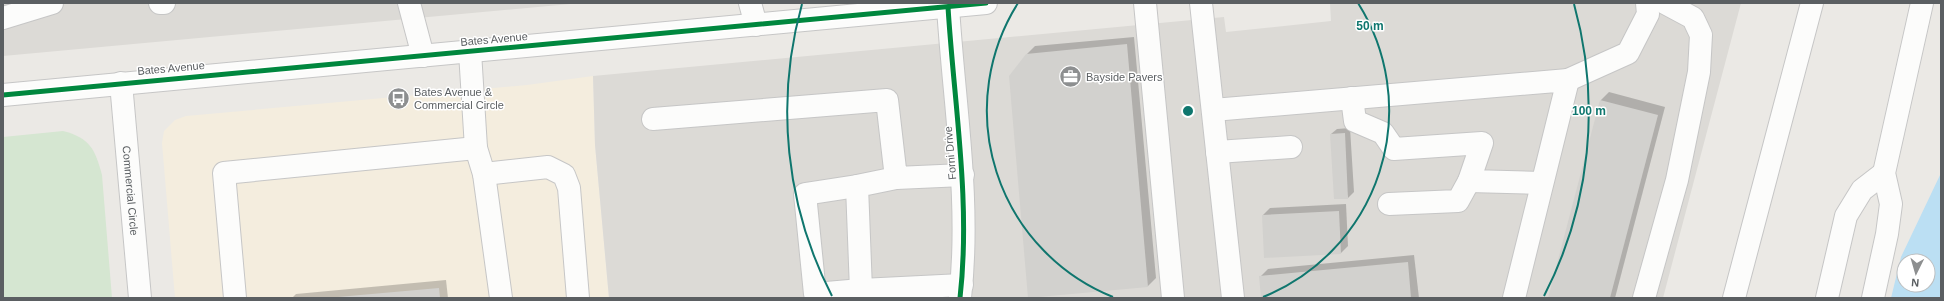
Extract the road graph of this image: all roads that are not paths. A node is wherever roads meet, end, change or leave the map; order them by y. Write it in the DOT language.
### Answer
graph roads {
  1 [pos="52,3"];
  2 [pos="160,3"];
  3 [pos="164,3"];
  4 [pos="409,3"];
  5 [pos="750,3"];
  6 [pos="986,3"];
  7 [pos="1145,3"];
  8 [pos="1201,3"];
  9 [pos="1647,3"];
  10 [pos="1665,3"];
  11 [pos="1812,3"];
  12 [pos="1922,3"];
  13 [pos="948,7"];
  14 [pos="839,10"];
  15 [pos="3,18"];
  16 [pos="756,25"];
  17 [pos="470,52"];
  18 [pos="423,56"];
  19 [pos="1568,80"];
  20 [pos="121,83"];
  21 [pos="3,95"];
  22 [pos="1352,98"];
  23 [pos="1213,110"];
  24 [pos="654,119"];
  25 [pos="1291,147"];
  26 [pos="476,148"];
  27 [pos="1217,152"];
  28 [pos="1884,172"];
  29 [pos="484,174"];
  30 [pos="963,175"];
  31 [pos="896,178"];
  32 [pos="1470,181"];
  33 [pos="1542,183"];
  34 [pos="857,186"];
  35 [pos="1389,204"];
  36 [pos="861,290"];
  37 [pos="961,291"];
  38 [pos="140,298"];
  39 [pos="235,298"];
  40 [pos="501,298"];
  41 [pos="578,298"];
  42 [pos="1173,298"];
  43 [pos="1233,298"];
  44 [pos="1514,298"];
  45 [pos="1644,298"];
  46 [pos="1734,298"];
  47 [pos="1827,298"];
  48 [pos="1873,298"];
  1 -- 15 [label="street"];
  2 -- 3 [label="street"];
  4 -- 18 [label="street"];
  5 -- 16 [label="street"];
  6 -- 13 [label="street, Bates Avenue"];
  7 -- 42 [label="street"];
  8 -- 23 [label="street"];
  9 -- 19 [label="street"];
  10 -- 45 [label="street"];
  11 -- 46 [label="street"];
  12 -- 28 [label="street"];
  13 -- 14 [label="street, Bates Avenue"];
  13 -- 30 [label="street, Forni Drive"];
  14 -- 16 [label="street, Bates Avenue"];
  16 -- 17 [label="street, Bates Avenue"];
  17 -- 18 [label="street, Bates Avenue"];
  17 -- 26 [label="street"];
  18 -- 20 [label="street, Bates Avenue"];
  19 -- 22 [label="street"];
  19 -- 33 [label="street"];
  20 -- 21 [label="street, Bates Avenue"];
  20 -- 38 [label="street, Commercial Circle"];
  22 -- 23 [label="street"];
  22 -- 32 [label="street"];
  23 -- 27 [label="street"];
  24 -- 31 [label="street"];
  25 -- 27 [label="street"];
  26 -- 29 [label="street"];
  26 -- 39 [label="street"];
  27 -- 43 [label="street"];
  28 -- 47 [label="street"];
  28 -- 48 [label="street"];
  29 -- 40 [label="street"];
  29 -- 41 [label="street"];
  30 -- 31 [label="street"];
  30 -- 37 [label="street, Forni Drive"];
  31 -- 34 [label="street"];
  32 -- 33 [label="street"];
  32 -- 35 [label="street"];
  33 -- 44 [label="street"];
  34 -- 36 [label="street"];
  34 -- 36 [label="street"];
  36 -- 37 [label="street"];
}
